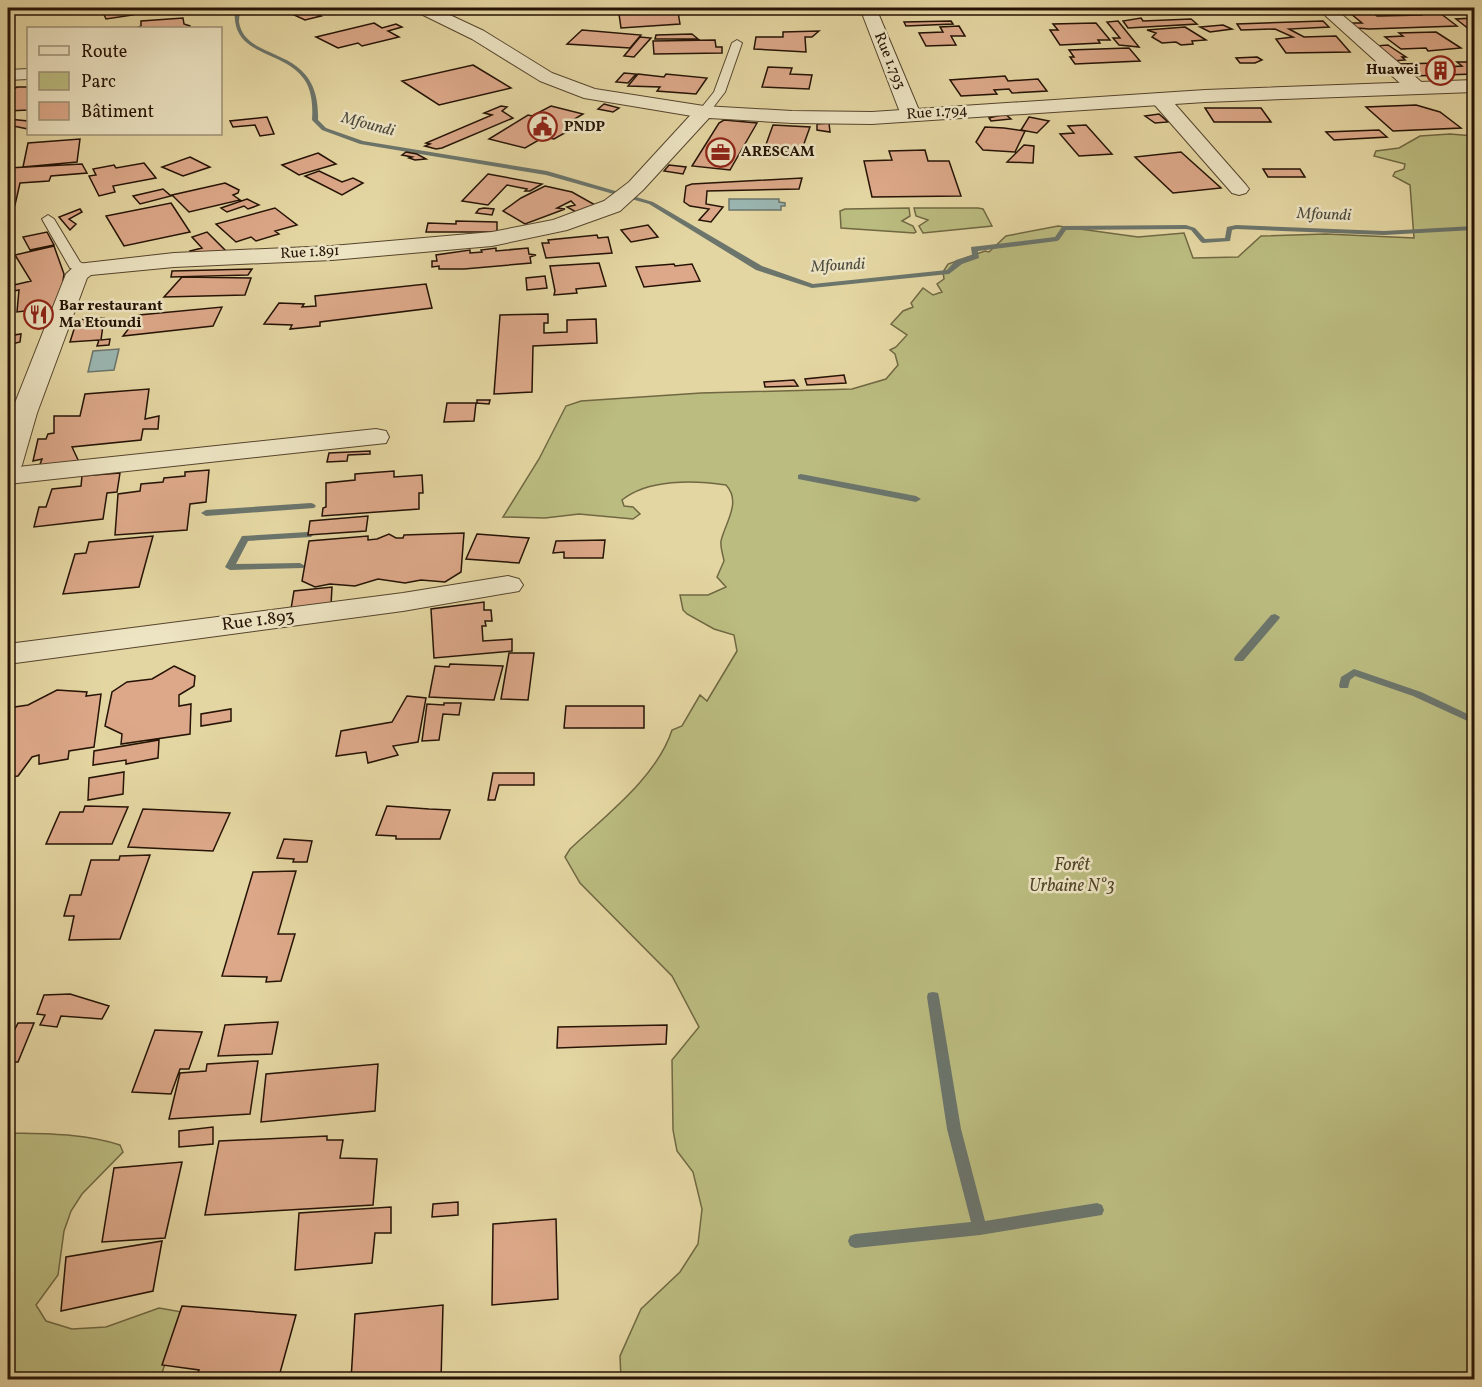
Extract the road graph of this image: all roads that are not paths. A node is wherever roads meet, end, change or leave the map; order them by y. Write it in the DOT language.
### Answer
graph roads {
  1 [pos="423,8"];
  2 [pos="868,8"];
  3 [pos="1325,8"];
  4 [pos="737,43"];
  5 [pos="27,74"];
  6 [pos="8,75"];
  7 [pos="1474,86"];
  8 [pos="1418,89"];
  9 [pos="1160,99"];
  10 [pos="704,112"];
  11 [pos="911,115"];
  12 [pos="1239,189"];
  13 [pos="48,219"];
  14 [pos="85,269"];
  15 [pos="376,437"];
  16 [pos="8,465"];
  17 [pos="8,476"];
  18 [pos="508,585"];
  19 [pos="8,654"];
  1 -- 10 [label="street, Rue 1.794"];
  2 -- 11 [label="street, Rue 1.793"];
  3 -- 8 [label="street"];
  4 -- 10 [label="lane"];
  5 -- 6 [label="street"];
  7 -- 8 [label="street, Rue 1.794"];
  8 -- 9 [label="street, Rue 1.794"];
  9 -- 11 [label="street, Rue 1.794"];
  9 -- 12 [label="street"];
  10 -- 11 [label="street, Rue 1.794"];
  10 -- 14 [label="street, Rue 1.891"];
  13 -- 14 [label="lane"];
  14 -- 16 [label="street"];
  15 -- 17 [label="street"];
  18 -- 19 [label="street, Rue 1.893"];
}
